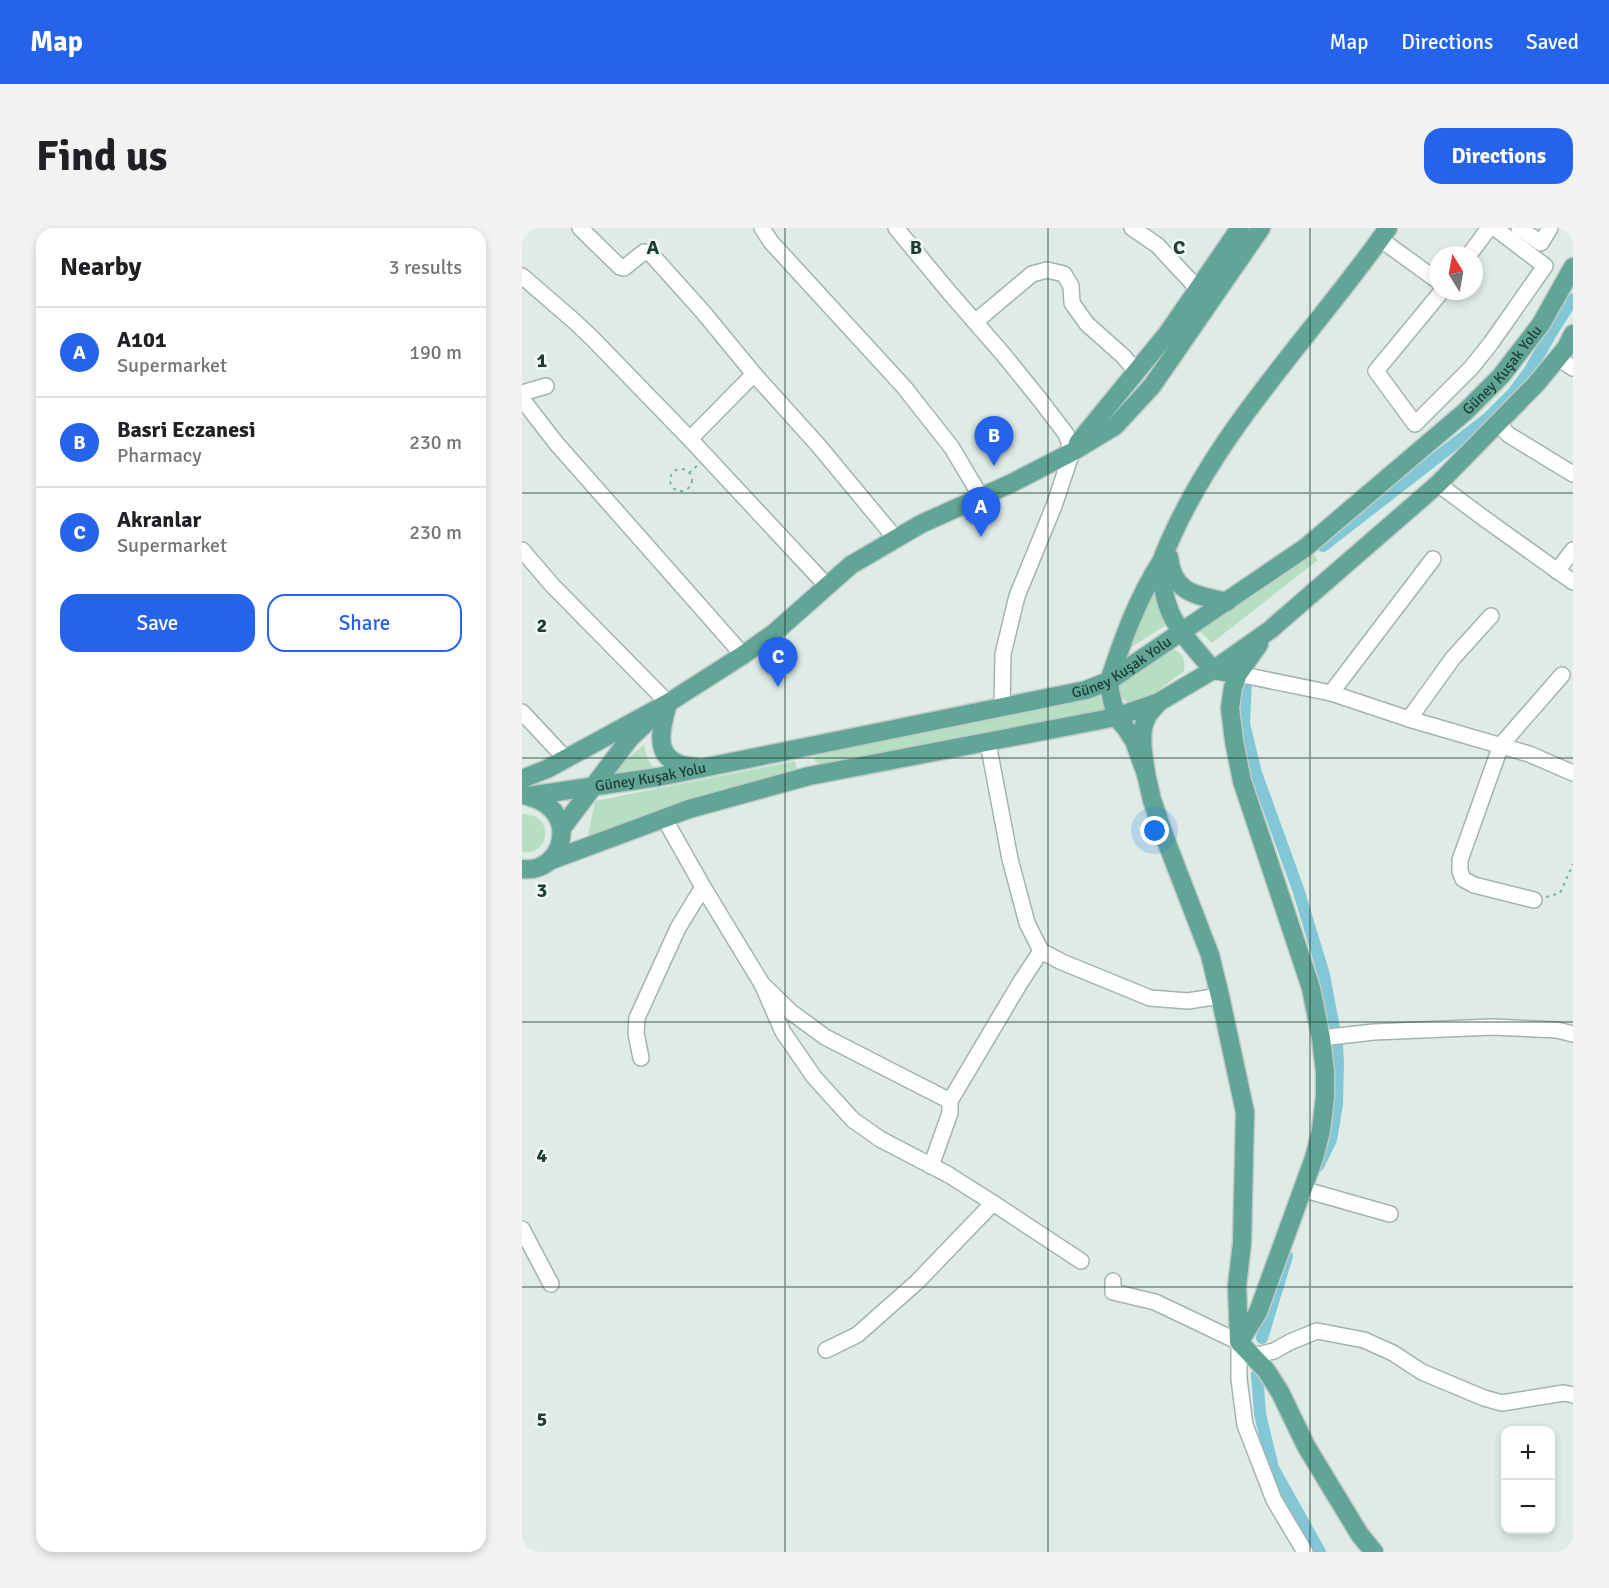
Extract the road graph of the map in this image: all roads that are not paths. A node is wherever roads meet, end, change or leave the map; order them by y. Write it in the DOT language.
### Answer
graph roads {
  1 [pos="580,228"];
  2 [pos="762,228"];
  3 [pos="897,228"];
  4 [pos="1132,228"];
  5 [pos="1240,228"];
  6 [pos="1261,228"];
  7 [pos="1489,228"];
  8 [pos="1496,228"];
  9 [pos="1519,228"];
  10 [pos="1551,228"];
  11 [pos="1384,234"];
  12 [pos="1476,246"];
  13 [pos="1573,267"];
  14 [pos="1429,273"];
  15 [pos="522,276"];
  16 [pos="1198,289"];
  17 [pos="1435,300"];
  18 [pos="975,322"];
  19 [pos="1573,334"];
  20 [pos="1565,363"];
  21 [pos="1136,371"];
  22 [pos="754,374"];
  23 [pos="546,386"];
  24 [pos="522,393"];
  25 [pos="522,399"];
  26 [pos="1498,424"];
  27 [pos="690,439"];
  28 [pos="1072,452"];
  29 [pos="1573,474"];
  30 [pos="1438,484"];
  31 [pos="981,497"];
  32 [pos="1171,535"];
  33 [pos="896,539"];
  34 [pos="522,550"];
  35 [pos="1573,550"];
  36 [pos="1433,559"];
  37 [pos="1161,562"];
  38 [pos="1557,571"];
  39 [pos="1573,582"];
  40 [pos="827,586"];
  41 [pos="1227,602"];
  42 [pos="1491,616"];
  43 [pos="1270,630"];
  44 [pos="1183,632"];
  45 [pos="743,655"];
  46 [pos="1213,670"];
  47 [pos="1238,674"];
  48 [pos="1562,675"];
  49 [pos="1109,681"];
  50 [pos="1331,693"];
  51 [pos="1159,702"];
  52 [pos="668,703"];
  53 [pos="1002,707"];
  54 [pos="522,712"];
  55 [pos="1116,717"];
  56 [pos="1409,718"];
  57 [pos="988,743"];
  58 [pos="1501,745"];
  59 [pos="805,747"];
  60 [pos="565,759"];
  61 [pos="700,768"];
  62 [pos="1573,773"];
  63 [pos="1146,774"];
  64 [pos="809,776"];
  65 [pos="522,779"];
  66 [pos="593,787"];
  67 [pos="524,796"];
  68 [pos="664,818"];
  69 [pos="562,828"];
  70 [pos="549,861"];
  71 [pos="523,870"];
  72 [pos="703,887"];
  73 [pos="1534,900"];
  74 [pos="1041,951"];
  75 [pos="762,984"];
  76 [pos="1220,996"];
  77 [pos="1573,1034"];
  78 [pos="1324,1038"];
  79 [pos="641,1058"];
  80 [pos="951,1101"];
  81 [pos="931,1166"];
  82 [pos="1302,1189"];
  83 [pos="993,1203"];
  84 [pos="1389,1214"];
  85 [pos="522,1230"];
  86 [pos="1081,1261"];
  87 [pos="1113,1281"];
  88 [pos="551,1284"];
  89 [pos="1239,1342"];
  90 [pos="826,1350"];
  91 [pos="1252,1356"];
  92 [pos="1573,1395"];
  93 [pos="1305,1552"];
  94 [pos="1374,1552"];
  1 -- 22 [label="street"];
  2 -- 31 [label="street"];
  3 -- 18 [label="street"];
  4 -- 16 [label="street"];
  5 -- 16 [label="main road"];
  6 -- 28 [label="main road"];
  7 -- 12 [label="street"];
  8 -- 17 [label="street"];
  9 -- 10 [label="street"];
  11 -- 14 [label="street"];
  11 -- 32 [label="main road"];
  13 -- 41 [label="main road, Güney Kuşak Yolu"];
  15 -- 27 [label="street"];
  16 -- 21 [label="main road"];
  18 -- 21 [label="street"];
  18 -- 28 [label="street"];
  19 -- 20 [label="main road"];
  20 -- 26 [label="main road"];
  21 -- 28 [label="main road"];
  22 -- 27 [label="street"];
  22 -- 33 [label="street"];
  23 -- 24 [label="street"];
  25 -- 45 [label="street"];
  26 -- 29 [label="street"];
  26 -- 30 [label="main road"];
  27 -- 40 [label="street"];
  28 -- 31 [label="main road"];
  28 -- 53 [label="street"];
  30 -- 38 [label="street"];
  30 -- 43 [label="main road"];
  31 -- 33 [label="main road"];
  32 -- 37 [label="main road"];
  32 -- 41 [label="main road"];
  33 -- 40 [label="main road"];
  34 -- 52 [label="street"];
  35 -- 38 [label="street"];
  36 -- 50 [label="street"];
  37 -- 44 [label="main road"];
  37 -- 49 [label="main road"];
  38 -- 39 [label="street"];
  40 -- 45 [label="main road"];
  41 -- 44 [label="main road, Güney Kuşak Yolu"];
  42 -- 56 [label="street"];
  43 -- 46 [label="main road"];
  43 -- 47 [label="main road"];
  44 -- 46 [label="main road"];
  44 -- 49 [label="main road, Güney Kuşak Yolu"];
  45 -- 52 [label="main road"];
  46 -- 47 [label="main road"];
  46 -- 51 [label="main road"];
  47 -- 50 [label="street"];
  47 -- 78 [label="main road"];
  48 -- 58 [label="street"];
  49 -- 53 [label="main road, Güney Kuşak Yolu"];
  49 -- 55 [label="main road"];
  50 -- 56 [label="street"];
  51 -- 55 [label="main road"];
  51 -- 63 [label="main road"];
  52 -- 60 [label="main road"];
  52 -- 61 [label="main road"];
  52 -- 66 [label="main road"];
  53 -- 59 [label="main road, Güney Kuşak Yolu"];
  54 -- 60 [label="street"];
  55 -- 57 [label="main road"];
  55 -- 63 [label="main road"];
  56 -- 58 [label="street"];
  57 -- 64 [label="main road"];
  57 -- 74 [label="street"];
  58 -- 62 [label="street"];
  58 -- 73 [label="street"];
  59 -- 61 [label="main road, Güney Kuşak Yolu"];
  59 -- 64 [label="main road"];
  60 -- 65 [label="main road"];
  61 -- 66 [label="main road, Güney Kuşak Yolu"];
  63 -- 76 [label="main road"];
  64 -- 68 [label="main road"];
  66 -- 67 [label="main road, Güney Kuşak Yolu"];
  66 -- 69 [label="main road"];
  67 -- 69 [label="main road"];
  68 -- 70 [label="main road"];
  68 -- 72 [label="street"];
  69 -- 70 [label="main road"];
  70 -- 71 [label="main road"];
  72 -- 75 [label="street"];
  72 -- 79 [label="street"];
  74 -- 76 [label="street"];
  74 -- 80 [label="street"];
  75 -- 80 [label="street"];
  75 -- 81 [label="street"];
  76 -- 89 [label="main road"];
  77 -- 78 [label="street"];
  78 -- 82 [label="main road"];
  80 -- 81 [label="street"];
  81 -- 83 [label="street"];
  82 -- 84 [label="street"];
  82 -- 89 [label="main road"];
  83 -- 86 [label="street"];
  83 -- 90 [label="street"];
  85 -- 88 [label="street"];
  87 -- 89 [label="street"];
  89 -- 91 [label="main road"];
  89 -- 93 [label="street"];
  91 -- 92 [label="street"];
  91 -- 94 [label="main road"];
}
